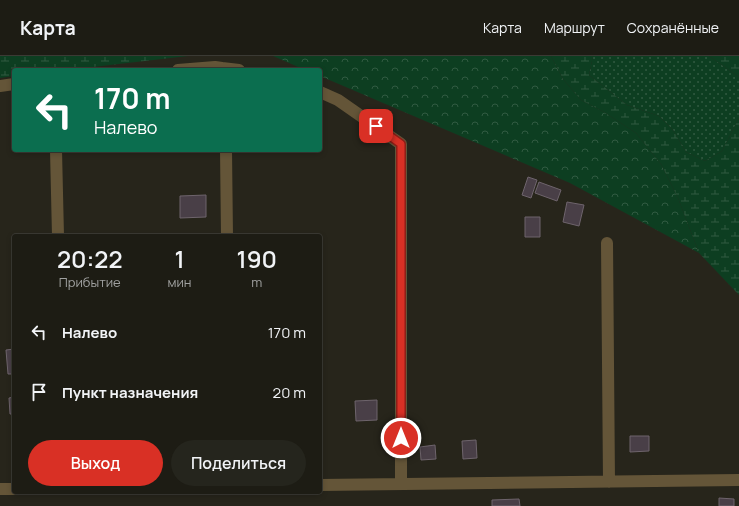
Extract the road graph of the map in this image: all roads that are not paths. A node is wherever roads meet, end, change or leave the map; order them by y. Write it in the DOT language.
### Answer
graph roads {
  1 [pos="203,68"];
  2 [pos="218,68"];
  3 [pos="12,84"];
  4 [pos="0,86"];
  5 [pos="322,93"];
  6 [pos="56,152"];
  7 [pos="226,152"];
  8 [pos="58,234"];
  9 [pos="227,234"];
  10 [pos="607,243"];
  11 [pos="739,480"];
  12 [pos="609,482"];
  13 [pos="400,484"];
  14 [pos="322,485"];
  15 [pos="0,489"];
  16 [pos="12,489"];
  1 -- 2 [label="street"];
  3 -- 4 [label="street"];
  5 -- 13 [label="street"];
  6 -- 8 [label="street"];
  7 -- 9 [label="street"];
  10 -- 12 [label="street"];
  11 -- 12 [label="street"];
  12 -- 13 [label="street"];
  13 -- 14 [label="street"];
  15 -- 16 [label="street"];
}
